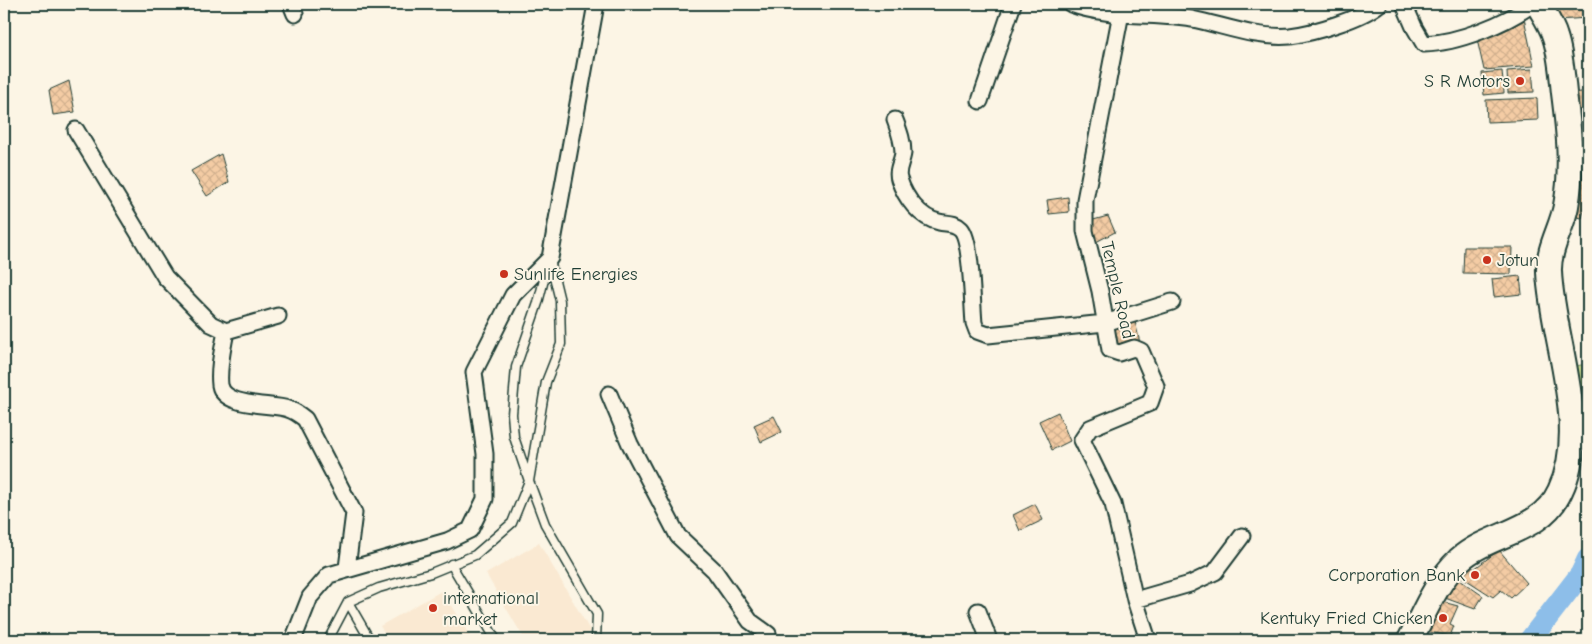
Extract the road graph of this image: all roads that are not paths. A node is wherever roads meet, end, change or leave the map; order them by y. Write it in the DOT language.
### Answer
graph roads {
  1 [pos="596,4"];
  2 [pos="1013,4"];
  3 [pos="1071,4"];
  4 [pos="1379,4"];
  5 [pos="1404,4"];
  6 [pos="1532,4"];
  7 [pos="1538,4"];
  8 [pos="1121,13"];
  9 [pos="980,101"];
  10 [pos="895,120"];
  11 [pos="76,130"];
  12 [pos="550,258"];
  13 [pos="1172,302"];
  14 [pos="278,316"];
  15 [pos="1105,323"];
  16 [pos="226,331"];
  17 [pos="609,394"];
  18 [pos="529,481"];
  19 [pos="1242,536"];
  20 [pos="451,564"];
  21 [pos="347,568"];
  22 [pos="1135,600"];
  23 [pos="348,602"];
  24 [pos="978,612"];
  25 [pos="293,640"];
  26 [pos="328,640"];
  27 [pos="370,640"];
  28 [pos="496,640"];
  29 [pos="596,640"];
  30 [pos="767,640"];
  31 [pos="989,640"];
  32 [pos="1148,640"];
  33 [pos="1410,640"];
  1 -- 12 [label="street"];
  2 -- 9 [label="street"];
  3 -- 8 [label="street"];
  4 -- 8 [label="street"];
  5 -- 6 [label="street"];
  7 -- 33 [label="main road"];
  8 -- 15 [label="street, Temple Road"];
  10 -- 15 [label="street"];
  11 -- 16 [label="street"];
  12 -- 18 [label="lane"];
  12 -- 18 [label="lane"];
  12 -- 21 [label="street"];
  13 -- 15 [label="street"];
  14 -- 16 [label="street"];
  15 -- 22 [label="street, Temple Road"];
  16 -- 21 [label="street"];
  17 -- 30 [label="street"];
  18 -- 20 [label="lane"];
  18 -- 29 [label="lane"];
  19 -- 22 [label="street"];
  20 -- 23 [label="lane"];
  20 -- 28 [label="lane"];
  21 -- 25 [label="street"];
  22 -- 32 [label="street, Temple Road"];
  23 -- 26 [label="lane"];
  23 -- 27 [label="lane"];
  24 -- 31 [label="street"];
}
